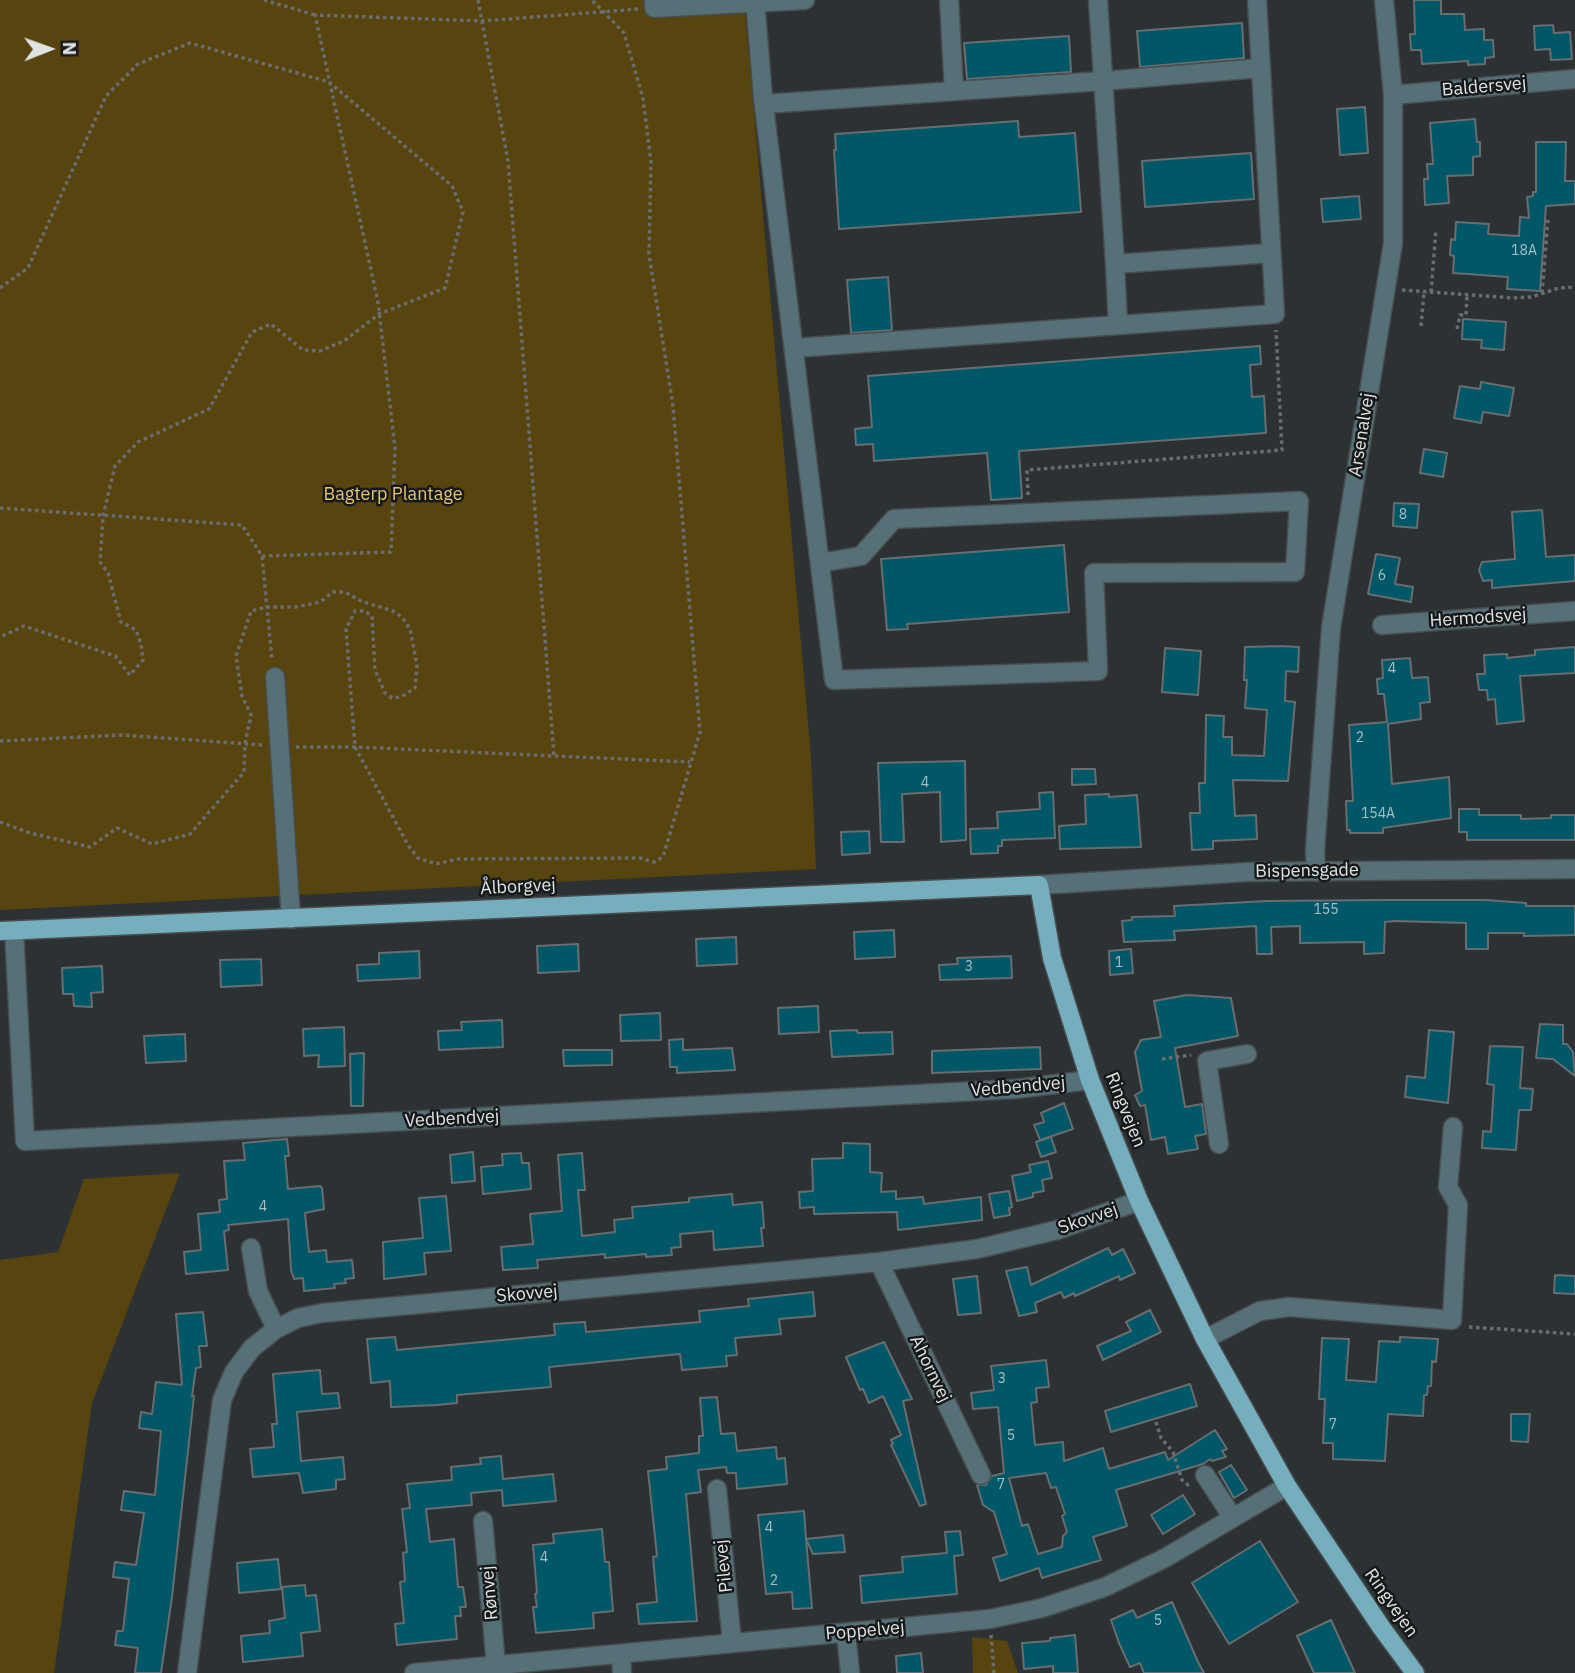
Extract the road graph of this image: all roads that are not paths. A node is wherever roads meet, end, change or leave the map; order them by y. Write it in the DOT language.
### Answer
graph roads {
  1 [pos="804,0"];
  2 [pos="949,0"];
  3 [pos="1098,0"];
  4 [pos="1257,0"];
  5 [pos="1384,0"];
  6 [pos="755,2"];
  7 [pos="654,4"];
  8 [pos="1261,68"];
  9 [pos="1575,79"];
  10 [pos="1103,81"];
  11 [pos="954,91"];
  12 [pos="1393,95"];
  13 [pos="764,104"];
  14 [pos="1271,253"];
  15 [pos="1115,264"];
  16 [pos="1118,325"];
  17 [pos="794,348"];
  18 [pos="820,563"];
  19 [pos="1575,611"];
  20 [pos="1382,625"];
  21 [pos="275,677"];
  22 [pos="1575,869"];
  23 [pos="1316,870"];
  24 [pos="1039,886"];
  25 [pos="291,919"];
  26 [pos="7,931"];
  27 [pos="1247,1054"];
  28 [pos="1090,1080"];
  29 [pos="1453,1127"];
  30 [pos="1219,1144"];
  31 [pos="1139,1201"];
  32 [pos="251,1248"];
  33 [pos="879,1262"];
  34 [pos="276,1329"];
  35 [pos="1205,1339"];
  36 [pos="981,1475"];
  37 [pos="1205,1475"];
  38 [pos="1287,1486"];
  39 [pos="717,1489"];
  40 [pos="1233,1518"];
  41 [pos="483,1521"];
  42 [pos="846,1633"];
  43 [pos="732,1643"];
  44 [pos="621,1654"];
  45 [pos="496,1665"];
  46 [pos="187,1673"];
  47 [pos="414,1673"];
  48 [pos="622,1673"];
  49 [pos="850,1673"];
  50 [pos="1415,1673"];
  1 -- 6 [label="street"];
  2 -- 11 [label="street"];
  3 -- 10 [label="street"];
  4 -- 8 [label="street"];
  5 -- 12 [label="street, Arsenalvej"];
  6 -- 7 [label="street"];
  6 -- 13 [label="street"];
  8 -- 10 [label="street"];
  8 -- 14 [label="street"];
  9 -- 12 [label="street, Baldersvej"];
  10 -- 11 [label="street"];
  10 -- 15 [label="street"];
  11 -- 13 [label="street"];
  12 -- 23 [label="street, Arsenalvej"];
  13 -- 17 [label="street"];
  14 -- 15 [label="street"];
  14 -- 16 [label="street"];
  15 -- 16 [label="street"];
  16 -- 17 [label="street"];
  17 -- 18 [label="street"];
  18 -- 18 [label="street"];
  19 -- 20 [label="street, Hermodsvej"];
  21 -- 25 [label="street"];
  22 -- 23 [label="street, Bispensgade"];
  23 -- 24 [label="street, Bispensgade"];
  24 -- 25 [label="main road, Ålborgvej"];
  24 -- 28 [label="main road, Ringvejen"];
  25 -- 26 [label="main road, Ålborgvej"];
  26 -- 28 [label="street, Vedbendvej"];
  27 -- 30 [label="street"];
  28 -- 31 [label="main road, Ringvejen"];
  29 -- 35 [label="street"];
  31 -- 33 [label="street, Skovvej"];
  31 -- 35 [label="main road, Ringvejen"];
  32 -- 34 [label="street"];
  33 -- 34 [label="street, Skovvej"];
  33 -- 36 [label="street, Ahornvej"];
  34 -- 46 [label="street, Skovvej"];
  35 -- 38 [label="main road, Ringvejen"];
  37 -- 40 [label="street"];
  38 -- 40 [label="street, Poppelvej"];
  38 -- 50 [label="main road, Ringvejen"];
  39 -- 43 [label="street, Pilevej"];
  40 -- 42 [label="street, Poppelvej"];
  41 -- 45 [label="street, Rønvej"];
  42 -- 43 [label="street, Poppelvej"];
  42 -- 49 [label="street"];
  43 -- 44 [label="street, Poppelvej"];
  44 -- 45 [label="street, Poppelvej"];
  44 -- 48 [label="street"];
  45 -- 47 [label="street, Poppelvej"];
}
